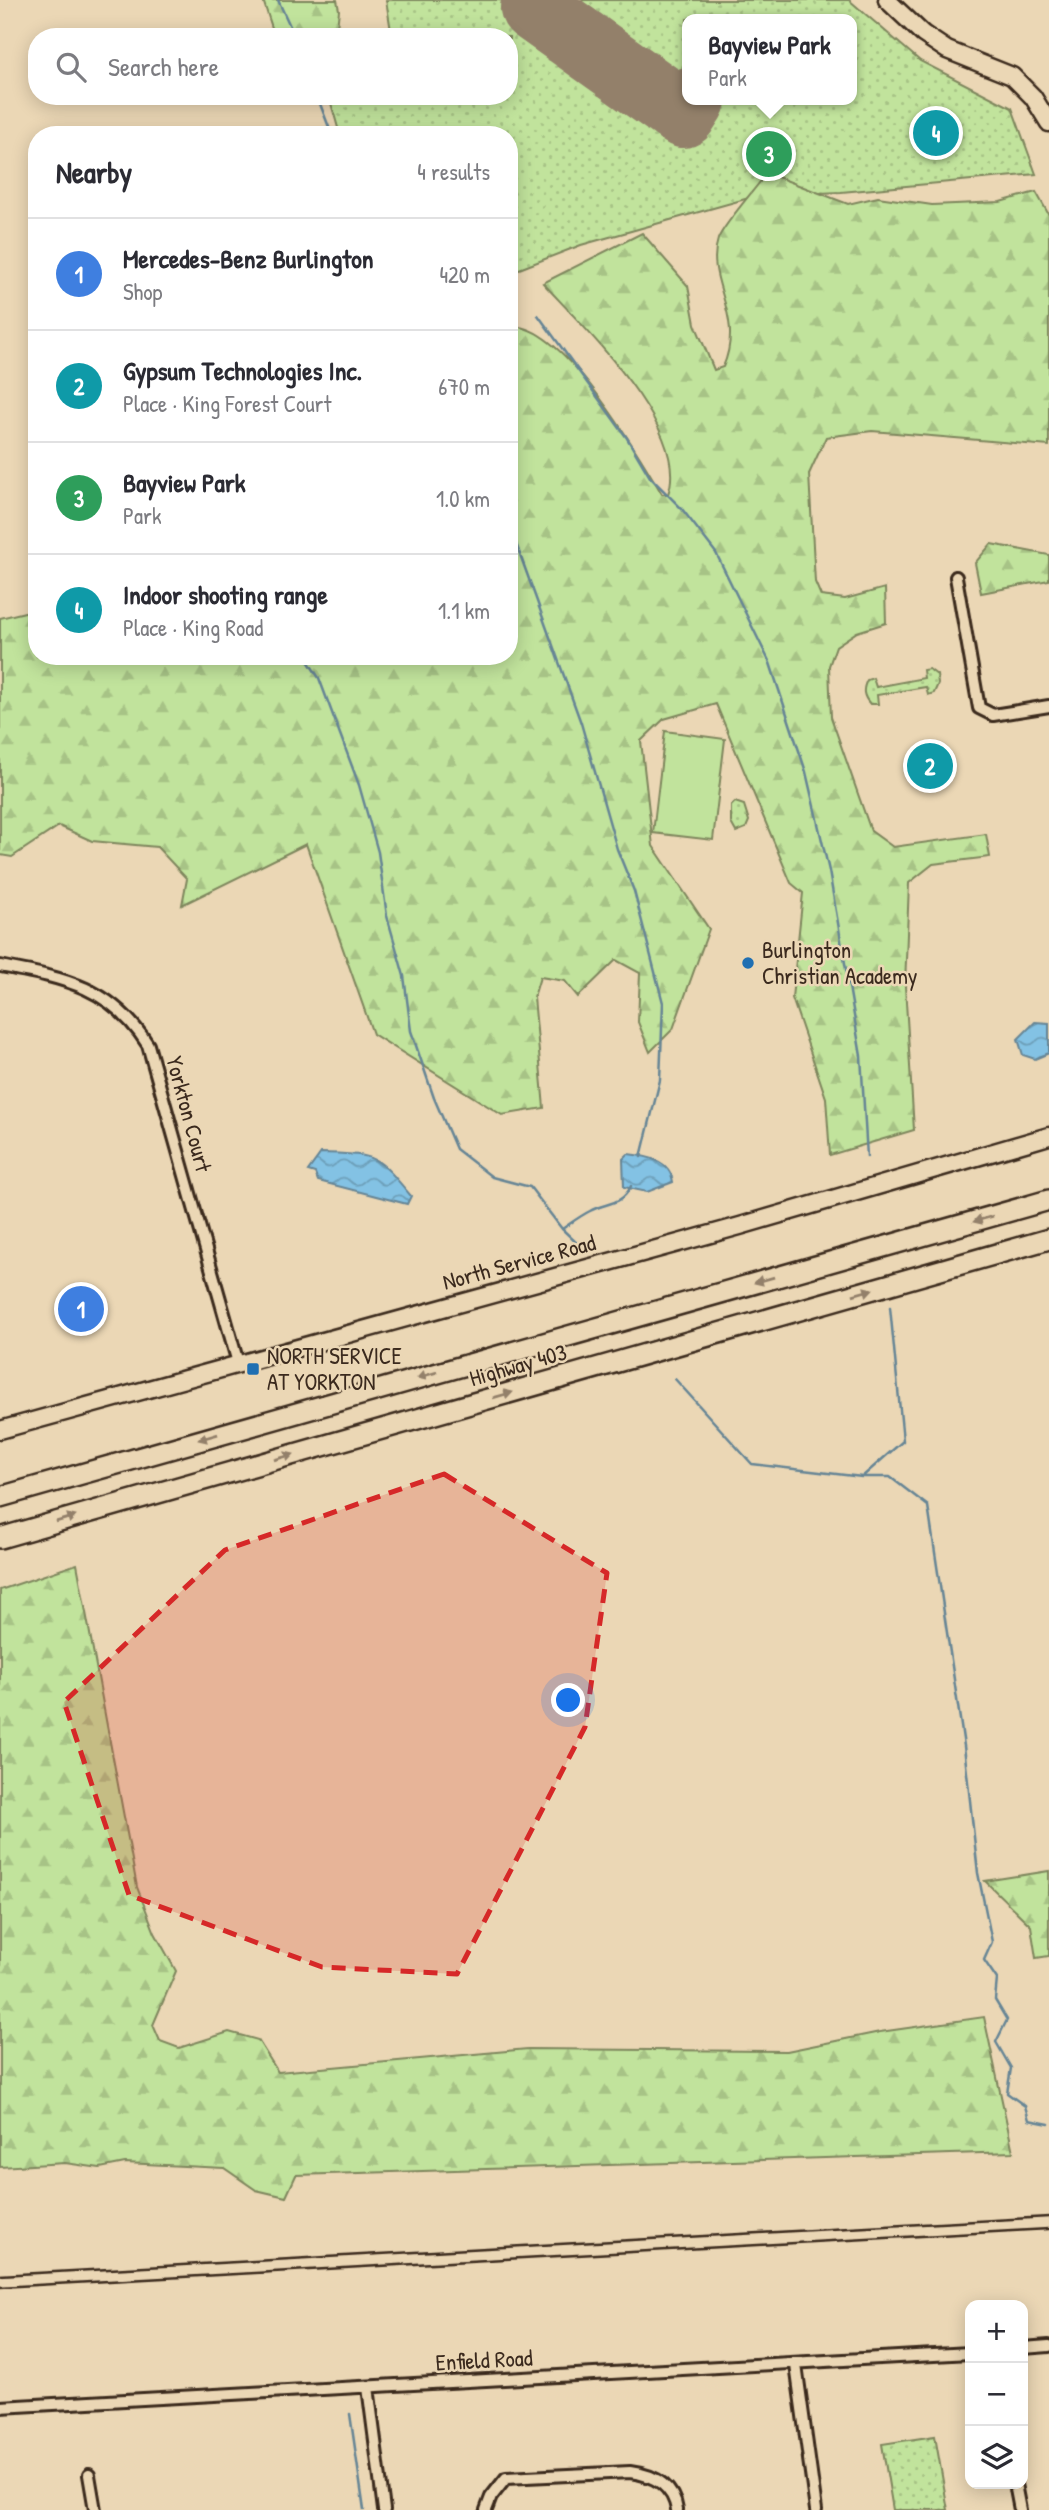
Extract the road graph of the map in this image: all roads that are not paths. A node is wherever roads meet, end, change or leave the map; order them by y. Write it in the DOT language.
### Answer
graph roads {
  1 [pos="887,0"];
  2 [pos="1049,123"];
  3 [pos="956,577"];
  4 [pos="1049,706"];
  5 [pos="0,966"];
  6 [pos="1049,1136"];
  7 [pos="1049,1200"];
  8 [pos="1049,1239"];
  9 [pos="238,1363"];
  10 [pos="0,1430"];
  11 [pos="0,1497"];
  12 [pos="0,1538"];
  13 [pos="1049,2346"];
  14 [pos="1028,2348"];
  15 [pos="965,2353"];
  16 [pos="796,2365"];
  17 [pos="368,2387"];
  18 [pos="0,2407"];
  19 [pos="89,2475"];
  20 [pos="1016,2489"];
  21 [pos="95,2510"];
  22 [pos="384,2510"];
  23 [pos="486,2510"];
  24 [pos="677,2510"];
  25 [pos="816,2510"];
  26 [pos="1020,2510"];
  1 -- 2 [label="street"];
  3 -- 4 [label="street"];
  5 -- 9 [label="street, Yorkton Court"];
  6 -- 9 [label="street, North Service Road"];
  7 -- 11 [label="highway, Highway 403, one-way"];
  12 -- 8 [label="highway, Highway 403, one-way"];
  9 -- 10 [label="street, North Service Road"];
  13 -- 14 [label="street"];
  15 -- 16 [label="street, Enfield Road"];
  16 -- 17 [label="street, Enfield Road"];
  16 -- 25 [label="street"];
  17 -- 18 [label="street, Enfield Road"];
  17 -- 22 [label="street"];
  19 -- 21 [label="street"];
  20 -- 26 [label="street"];
  23 -- 24 [label="street"];
}
